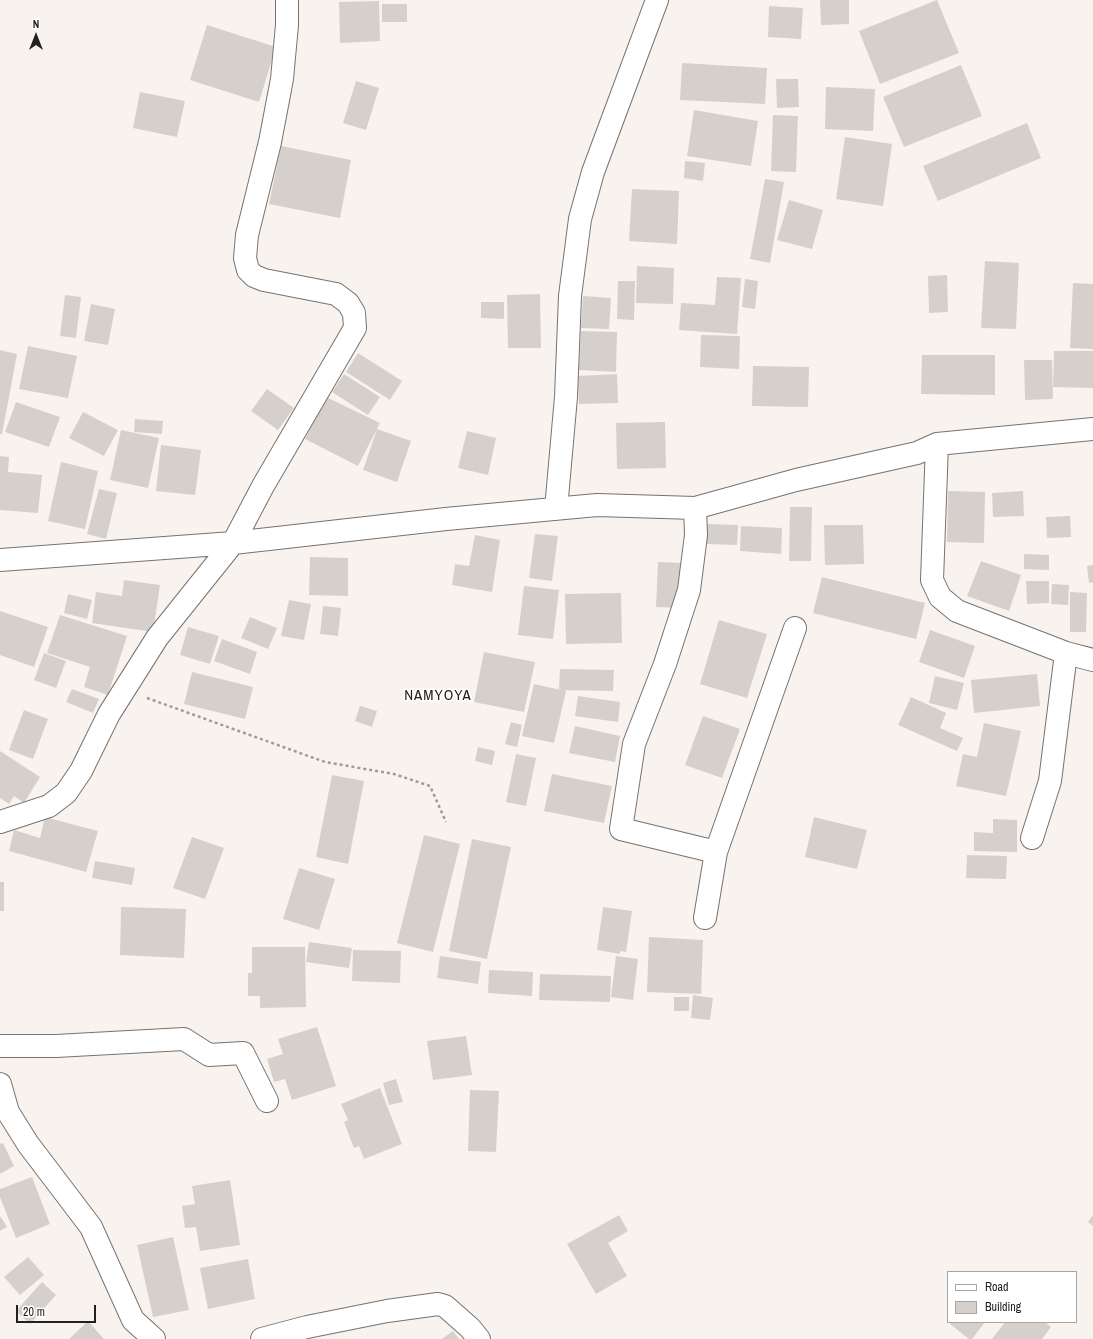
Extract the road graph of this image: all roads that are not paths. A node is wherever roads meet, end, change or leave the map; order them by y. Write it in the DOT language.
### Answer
graph roads {
  1 [pos="287,0"];
  2 [pos="658,0"];
  3 [pos="1093,429"];
  4 [pos="937,444"];
  5 [pos="695,508"];
  6 [pos="556,509"];
  7 [pos="233,543"];
  8 [pos="0,560"];
  9 [pos="795,628"];
  10 [pos="1066,653"];
  11 [pos="1093,660"];
  12 [pos="0,822"];
  13 [pos="1032,838"];
  14 [pos="716,852"];
  15 [pos="705,918"];
  16 [pos="0,1046"];
  17 [pos="0,1084"];
  18 [pos="267,1101"];
  19 [pos="154,1339"];
  20 [pos="262,1339"];
  21 [pos="479,1339"];
  1 -- 7 [label="street"];
  2 -- 6 [label="street"];
  3 -- 4 [label="street"];
  4 -- 5 [label="street"];
  4 -- 10 [label="street"];
  5 -- 6 [label="street"];
  5 -- 14 [label="street"];
  6 -- 7 [label="street"];
  7 -- 8 [label="street"];
  7 -- 12 [label="street"];
  9 -- 14 [label="street"];
  10 -- 11 [label="street"];
  10 -- 13 [label="street"];
  14 -- 15 [label="street"];
  16 -- 18 [label="street"];
  17 -- 19 [label="street"];
  20 -- 21 [label="street"];
}
